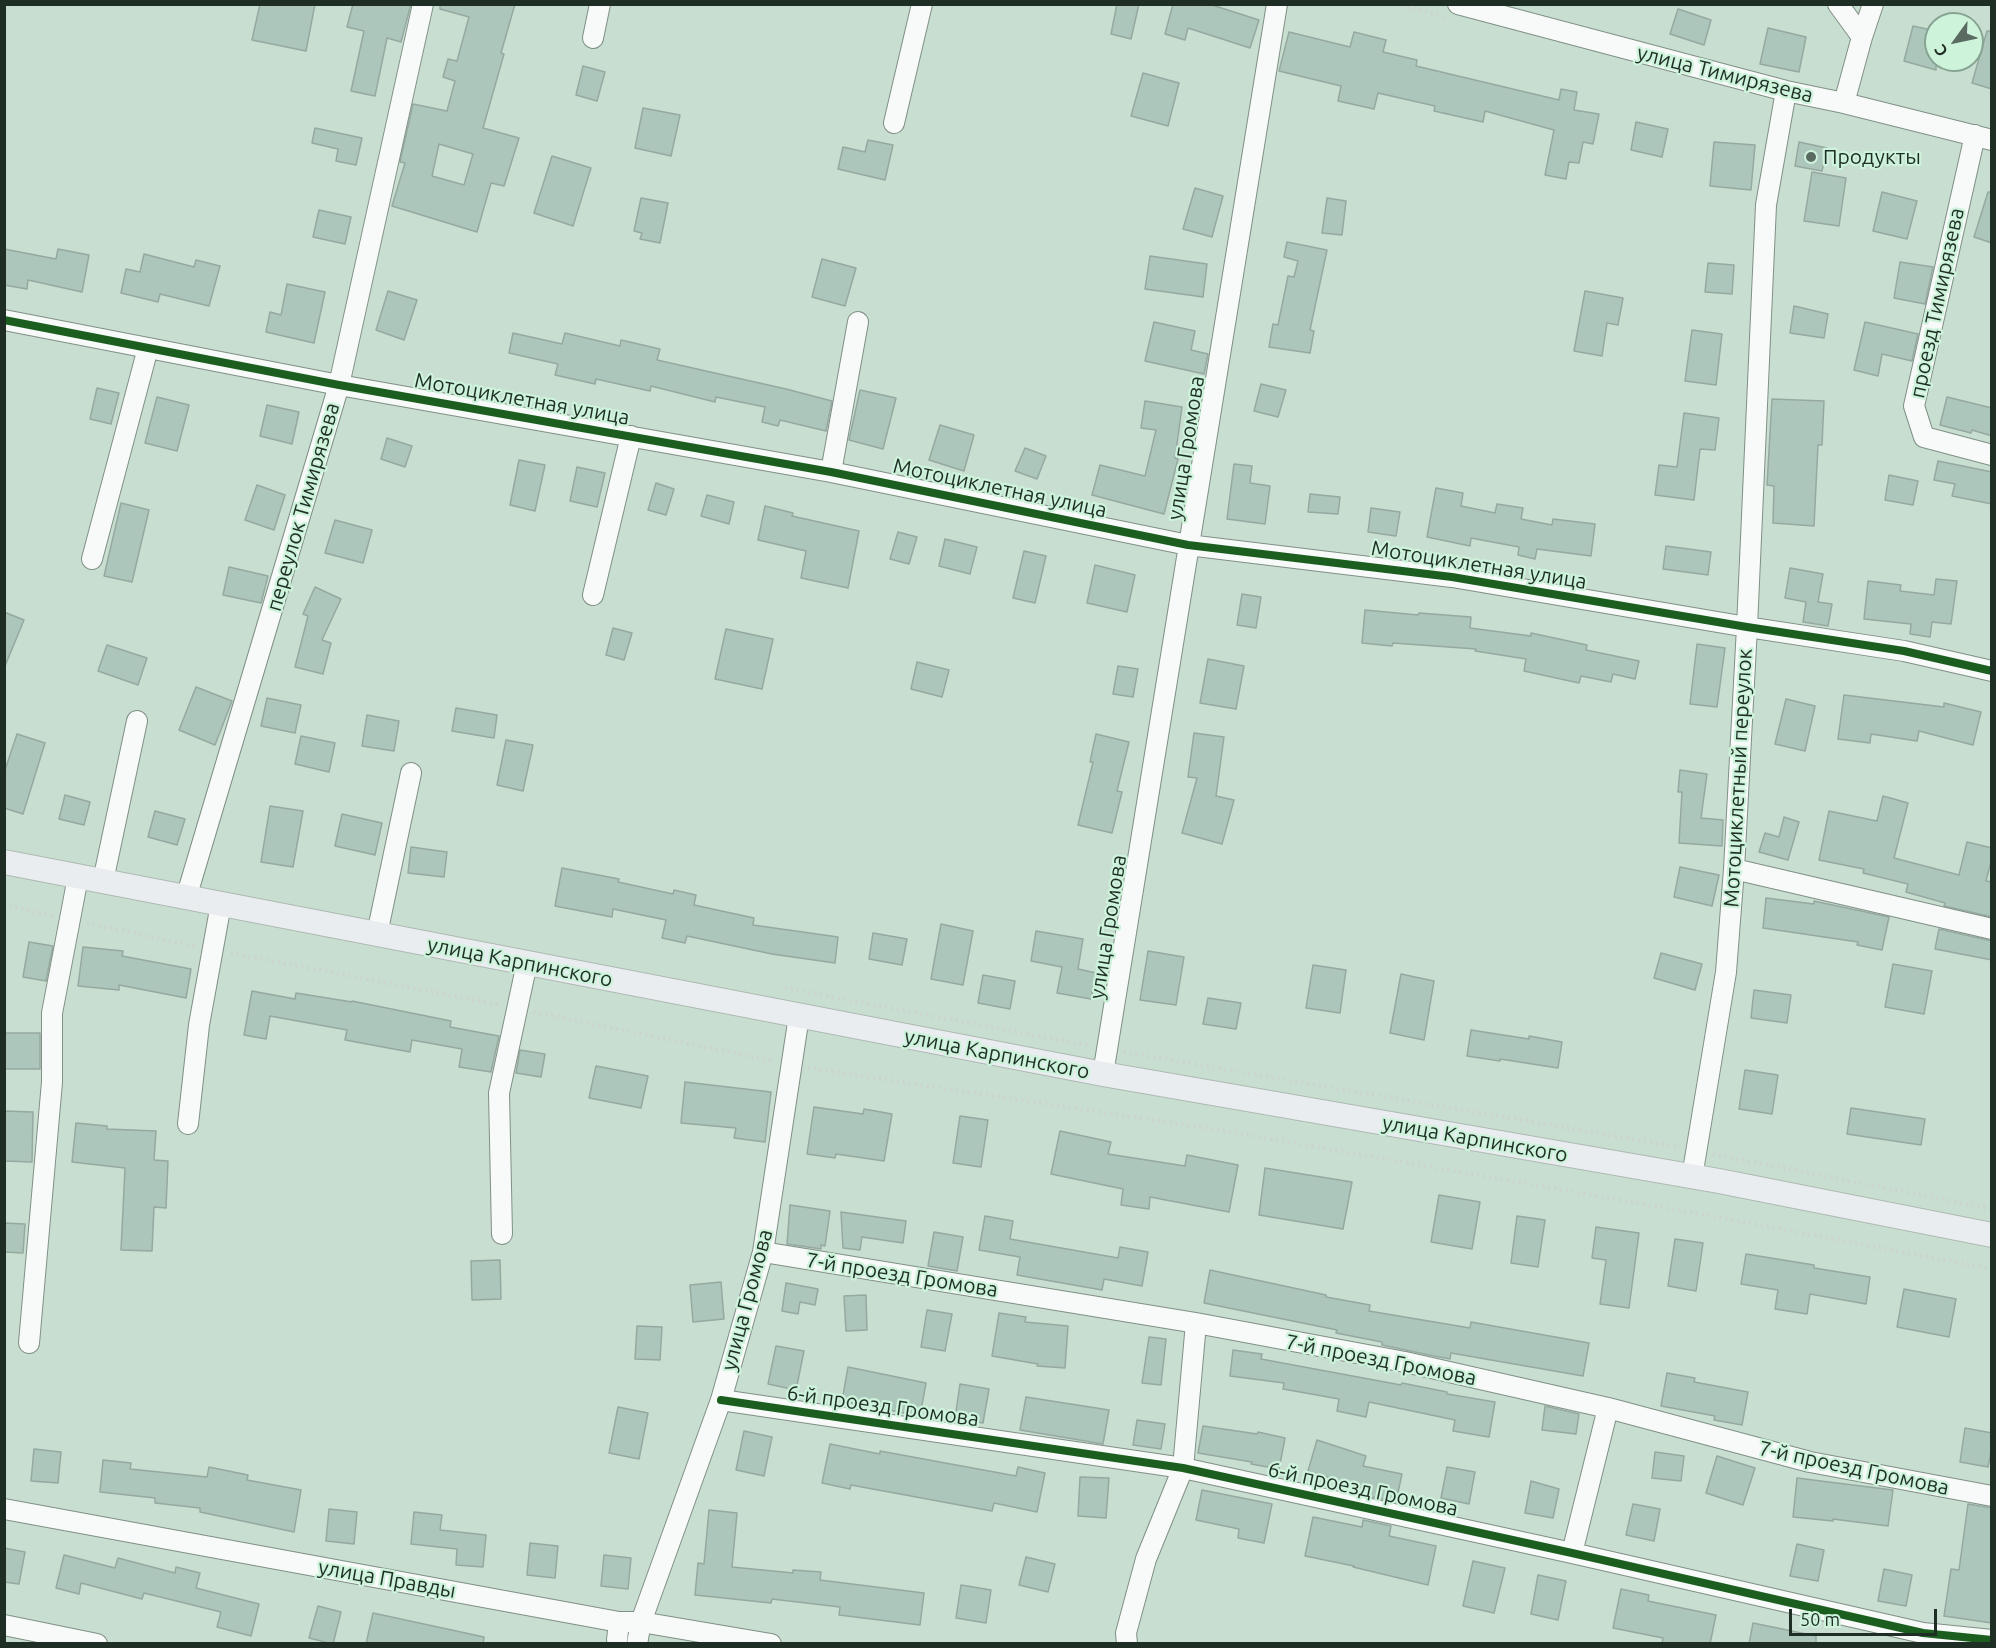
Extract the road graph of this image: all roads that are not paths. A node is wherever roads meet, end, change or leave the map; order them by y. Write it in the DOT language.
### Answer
graph roads {
  1 [pos="423,4"];
  2 [pos="600,4"];
  3 [pos="922,4"];
  4 [pos="1277,4"];
  5 [pos="1458,4"];
  6 [pos="1838,4"];
  7 [pos="1874,4"];
  8 [pos="1862,37"];
  9 [pos="593,38"];
  10 [pos="1786,91"];
  11 [pos="1844,103"];
  12 [pos="894,123"];
  13 [pos="1983,137"];
  14 [pos="4,320"];
  15 [pos="858,322"];
  16 [pos="148,348"];
  17 [pos="339,385"];
  18 [pos="631,436"];
  19 [pos="1992,455"];
  20 [pos="831,472"];
  21 [pos="1188,545"];
  22 [pos="92,559"];
  23 [pos="593,595"];
  24 [pos="1747,627"];
  25 [pos="1992,671"];
  26 [pos="137,721"];
  27 [pos="411,774"];
  28 [pos="4,862"];
  29 [pos="1734,869"];
  30 [pos="78,877"];
  31 [pos="103,881"];
  32 [pos="186,898"];
  33 [pos="221,904"];
  34 [pos="1992,929"];
  35 [pos="377,934"];
  36 [pos="527,963"];
  37 [pos="799,1016"];
  38 [pos="1102,1074"];
  39 [pos="189,1124"];
  40 [pos="1692,1177"];
  41 [pos="502,1234"];
  42 [pos="1992,1235"];
  43 [pos="764,1252"];
  44 [pos="1196,1323"];
  45 [pos="29,1343"];
  46 [pos="721,1400"];
  47 [pos="1608,1408"];
  48 [pos="1182,1468"];
  49 [pos="1992,1496"];
  50 [pos="4,1509"];
  51 [pos="1572,1553"];
  52 [pos="641,1622"];
  53 [pos="4,1625"];
  54 [pos="1921,1638"];
  55 [pos="1992,1640"];
  56 [pos="97,1644"];
  57 [pos="637,1644"];
  58 [pos="771,1644"];
  59 [pos="1126,1644"];
  1 -- 17 [label="street, переулок Тимирязева"];
  2 -- 9 [label="street"];
  3 -- 12 [label="street"];
  4 -- 21 [label="street, улица Громова"];
  5 -- 10 [label="street, улица Тимирязева"];
  6 -- 8 [label="street"];
  7 -- 8 [label="street"];
  8 -- 11 [label="street"];
  10 -- 11 [label="street, улица Тимирязева"];
  10 -- 24 [label="street, Мотоциклетный переулок"];
  11 -- 13 [label="street, улица Тимирязева"];
  13 -- 19 [label="street, проезд Тимирязева"];
  14 -- 16 [label="street, Мотоциклетная улица"];
  15 -- 20 [label="street"];
  16 -- 17 [label="street, Мотоциклетная улица"];
  16 -- 22 [label="street"];
  17 -- 18 [label="street, Мотоциклетная улица"];
  17 -- 32 [label="street, переулок Тимирязева"];
  18 -- 20 [label="street, Мотоциклетная улица"];
  18 -- 23 [label="street"];
  20 -- 21 [label="street, Мотоциклетная улица"];
  21 -- 24 [label="street, Мотоциклетная улица"];
  21 -- 38 [label="street, улица Громова"];
  24 -- 25 [label="street, Мотоциклетная улица"];
  24 -- 29 [label="street, Мотоциклетный переулок"];
  26 -- 31 [label="street"];
  27 -- 35 [label="street"];
  28 -- 30 [label="main road, улица Карпинского"];
  29 -- 34 [label="street"];
  29 -- 40 [label="street, Мотоциклетный переулок"];
  30 -- 31 [label="main road, улица Карпинского"];
  30 -- 45 [label="street"];
  31 -- 32 [label="main road, улица Карпинского"];
  32 -- 33 [label="main road, улица Карпинского"];
  33 -- 35 [label="main road, улица Карпинского"];
  33 -- 39 [label="street"];
  35 -- 36 [label="main road, улица Карпинского"];
  36 -- 37 [label="main road, улица Карпинского"];
  36 -- 41 [label="street"];
  37 -- 38 [label="main road, улица Карпинского"];
  37 -- 43 [label="street, улица Громова"];
  38 -- 40 [label="main road, улица Карпинского"];
  40 -- 42 [label="main road, улица Карпинского"];
  43 -- 44 [label="street, 7-й проезд Громова"];
  43 -- 46 [label="street, улица Громова"];
  44 -- 47 [label="street, 7-й проезд Громова"];
  44 -- 48 [label="street"];
  46 -- 48 [label="street, 6-й проезд Громова"];
  46 -- 52 [label="street, улица Громова"];
  47 -- 49 [label="street, 7-й проезд Громова"];
  47 -- 51 [label="street"];
  48 -- 51 [label="street, 6-й проезд Громова"];
  48 -- 59 [label="street"];
  50 -- 52 [label="street, улица Правды"];
  51 -- 54 [label="street, 6-й проезд Громова"];
  52 -- 57 [label="street, улица Громова"];
  52 -- 58 [label="street, улица Правды"];
  53 -- 56 [label="street"];
  54 -- 55 [label="street, 6-й проезд Громова"];
}
